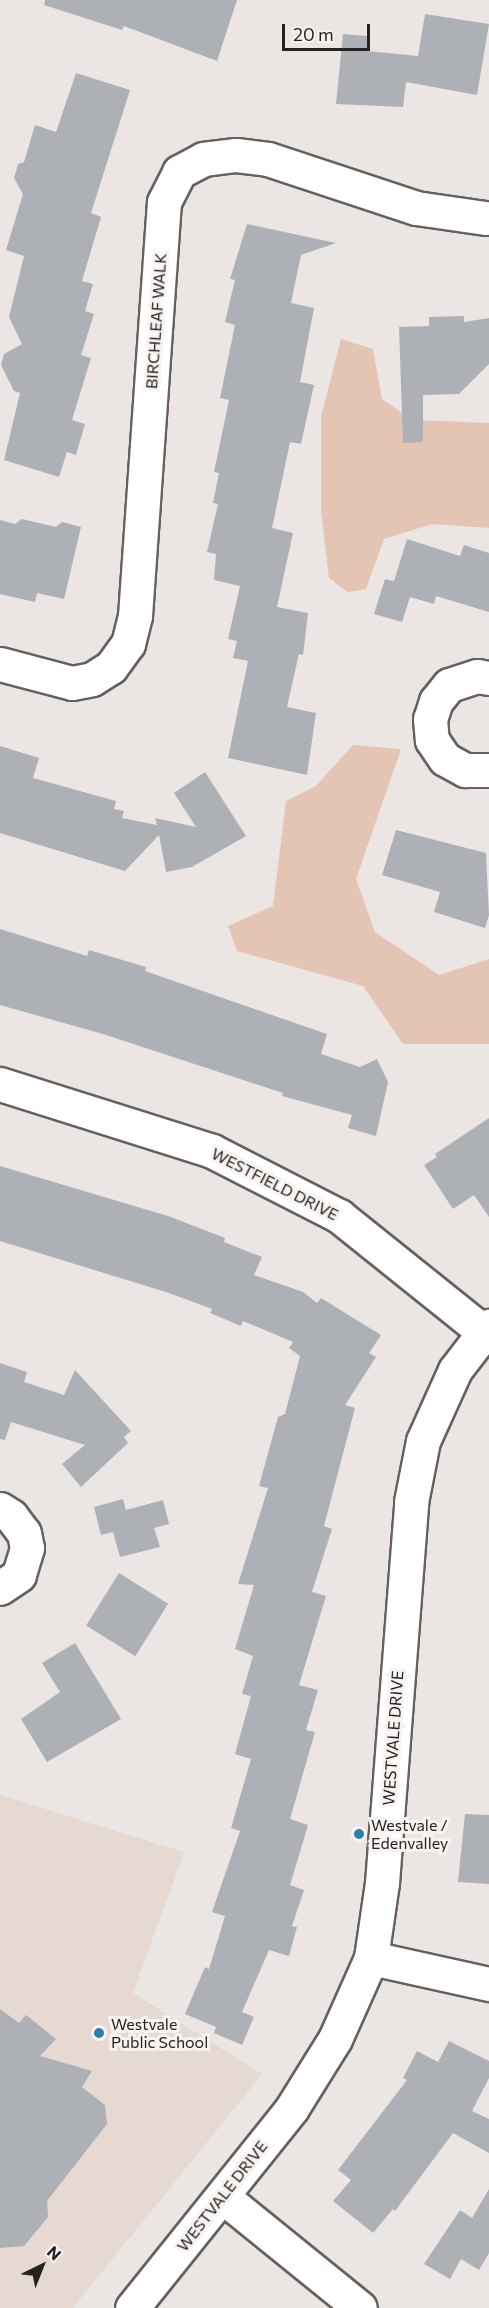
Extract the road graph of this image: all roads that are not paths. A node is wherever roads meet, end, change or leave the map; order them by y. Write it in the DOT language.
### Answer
graph roads {
  1 [pos="485,218"];
  2 [pos="0,664"];
  3 [pos="489,678"];
  4 [pos="489,770"];
  5 [pos="0,1084"];
  6 [pos="487,1329"];
  7 [pos="0,1509"];
  8 [pos="0,1588"];
  9 [pos="371,1958"];
  10 [pos="489,1984"];
  11 [pos="222,2197"];
  12 [pos="132,2308"];
  13 [pos="360,2308"];
  1 -- 2 [label="street, BIRCHLEAF WALK"];
  3 -- 4 [label="street"];
  5 -- 6 [label="street, WESTFIELD DRIVE"];
  6 -- 9 [label="street, WESTVALE DRIVE"];
  7 -- 8 [label="street"];
  9 -- 10 [label="street"];
  9 -- 11 [label="street, WESTVALE DRIVE"];
  11 -- 12 [label="street, WESTVALE DRIVE"];
  11 -- 13 [label="street"];
}
